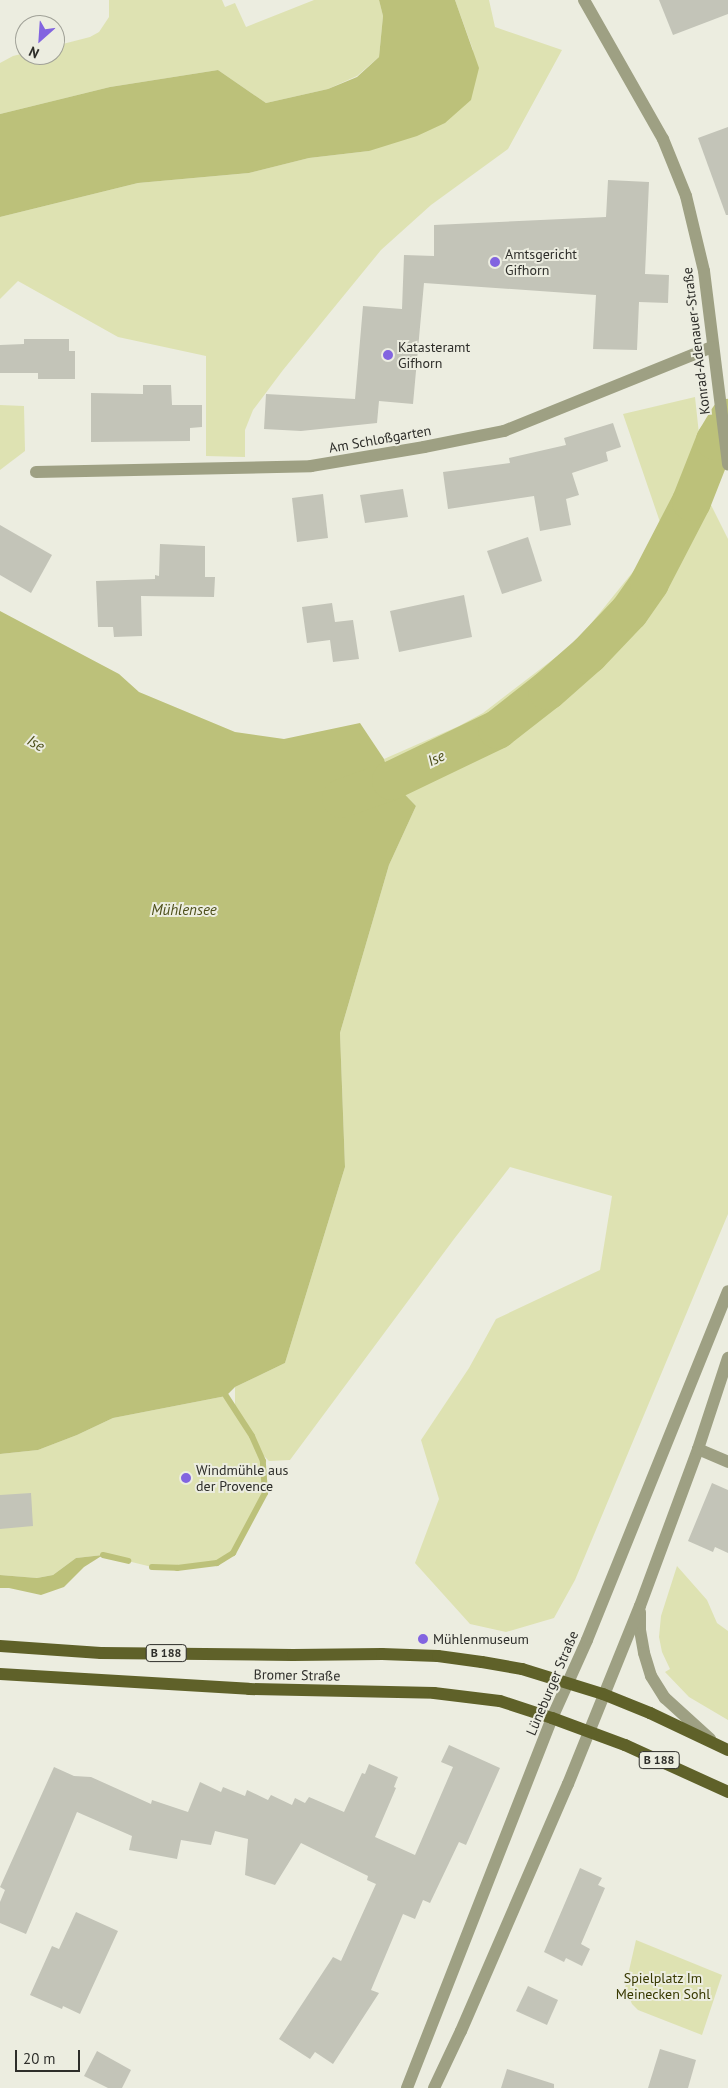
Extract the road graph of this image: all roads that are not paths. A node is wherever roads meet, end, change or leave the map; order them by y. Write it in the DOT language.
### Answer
graph roads {
  1 [pos="584,0"];
  2 [pos="712,347"];
  3 [pos="728,465"];
  4 [pos="36,472"];
  5 [pos="728,1291"];
  6 [pos="728,1358"];
  7 [pos="698,1449"];
  8 [pos="728,1462"];
  9 [pos="640,1606"];
  10 [pos="0,1646"];
  11 [pos="0,1674"];
  12 [pos="569,1682"];
  13 [pos="603,1694"];
  14 [pos="552,1718"];
  15 [pos="588,1731"];
  16 [pos="712,1741"];
  17 [pos="728,1750"];
  18 [pos="728,1792"];
  19 [pos="407,2088"];
  20 [pos="434,2088"];
  1 -- 2 [label="street, Konrad-Adenauer-Straße"];
  2 -- 3 [label="street, Konrad-Adenauer-Straße"];
  2 -- 4 [label="street, Am Schloßgarten"];
  5 -- 12 [label="street, Lüneburger Straße"];
  6 -- 7 [label="street"];
  7 -- 8 [label="street"];
  7 -- 9 [label="street"];
  9 -- 13 [label="street"];
  9 -- 16 [label="street"];
  10 -- 12 [label="main road, Bromer Straße / B 188"];
  11 -- 14 [label="main road, Bromer Straße / B 188"];
  12 -- 13 [label="main road, B 188"];
  12 -- 14 [label="street, Lüneburger Straße"];
  13 -- 15 [label="street"];
  13 -- 16 [label="main road, B 188"];
  14 -- 15 [label="main road, Bromer Straße / B 188"];
  14 -- 19 [label="street, Lüneburger Straße"];
  15 -- 18 [label="main road, B 188"];
  15 -- 20 [label="street"];
  16 -- 17 [label="main road, B 188"];
}
